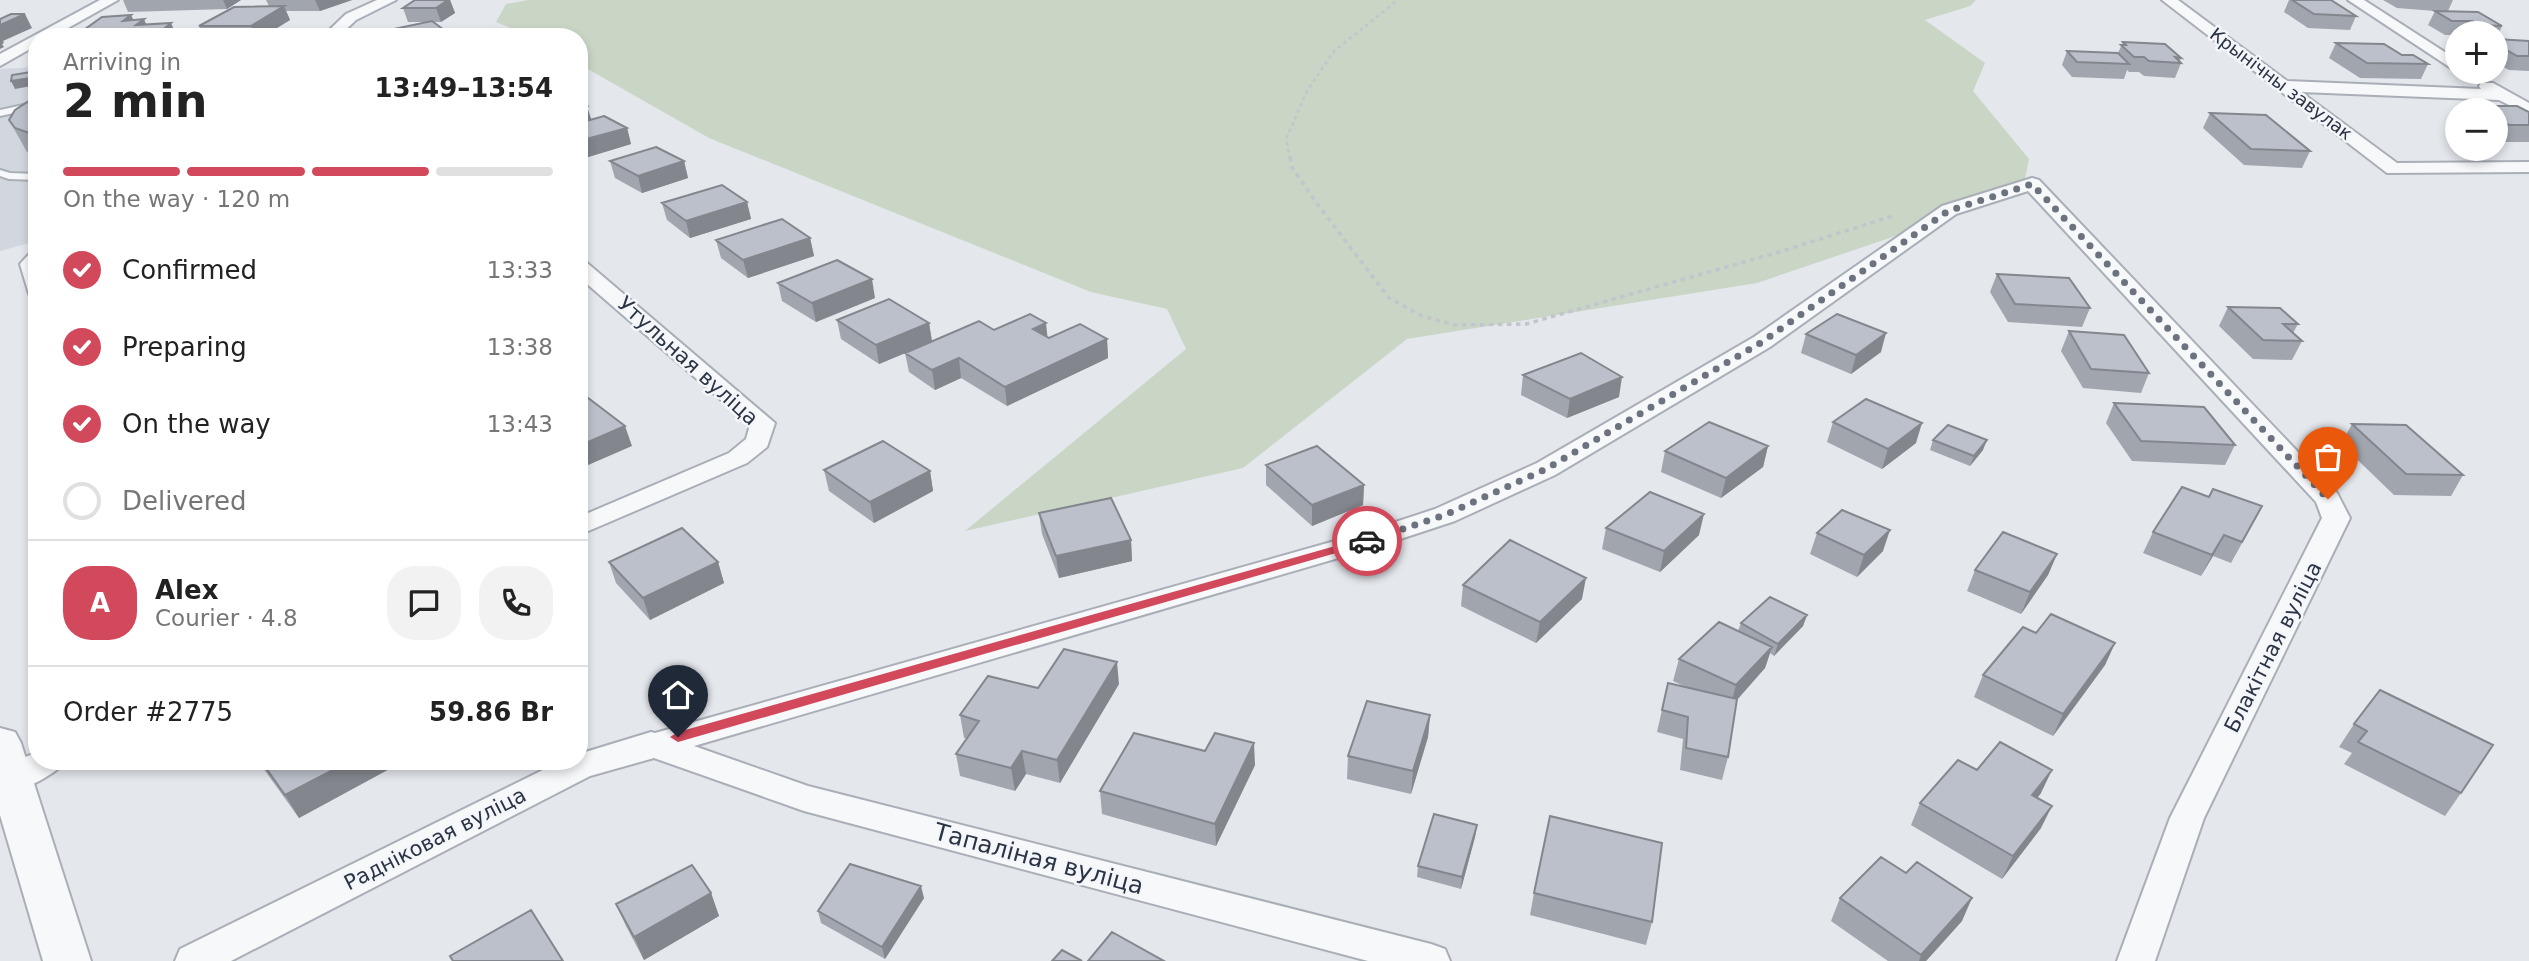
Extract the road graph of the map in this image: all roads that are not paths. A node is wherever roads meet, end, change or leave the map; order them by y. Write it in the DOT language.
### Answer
graph roads {
  1 [pos="111,0"];
  2 [pos="389,0"];
  3 [pos="2169,0"];
  4 [pos="2355,0"];
  5 [pos="57,28"];
  6 [pos="339,28"];
  7 [pos="28,44"];
  8 [pos="2445,59"];
  9 [pos="0,61"];
  10 [pos="2483,84"];
  11 [pos="2284,86"];
  12 [pos="2501,96"];
  13 [pos="28,107"];
  14 [pos="2529,110"];
  15 [pos="0,113"];
  16 [pos="2529,167"];
  17 [pos="0,173"];
  18 [pos="28,177"];
  19 [pos="2032,184"];
  20 [pos="588,274"];
  21 [pos="588,523"];
  22 [pos="651,744"];
  23 [pos="20,761"];
  24 [pos="588,764"];
  25 [pos="573,770"];
  26 [pos="67,961"];
  27 [pos="194,961"];
  28 [pos="1431,961"];
  29 [pos="2136,961"];
  1 -- 5 [label="street"];
  2 -- 6 [label="street"];
  3 -- 11 [label="street, Крынічны завулак"];
  4 -- 8 [label="street"];
  7 -- 9 [label="street"];
  10 -- 12 [label="street"];
  11 -- 12 [label="street"];
  11 -- 16 [label="street, Крынічны завулак"];
  12 -- 14 [label="street"];
  13 -- 15 [label="lane"];
  17 -- 18 [label="lane"];
  19 -- 22 [label="street, Радніковая вуліца"];
  19 -- 29 [label="street, Блакітная вуліца"];
  20 -- 21 [label="street, Утульная вуліца"];
  22 -- 24 [label="street, Радніковая вуліца"];
  22 -- 28 [label="street, Тапаліная вуліца"];
  23 -- 26 [label="street"];
  25 -- 27 [label="street, Радніковая вуліца"];
}
